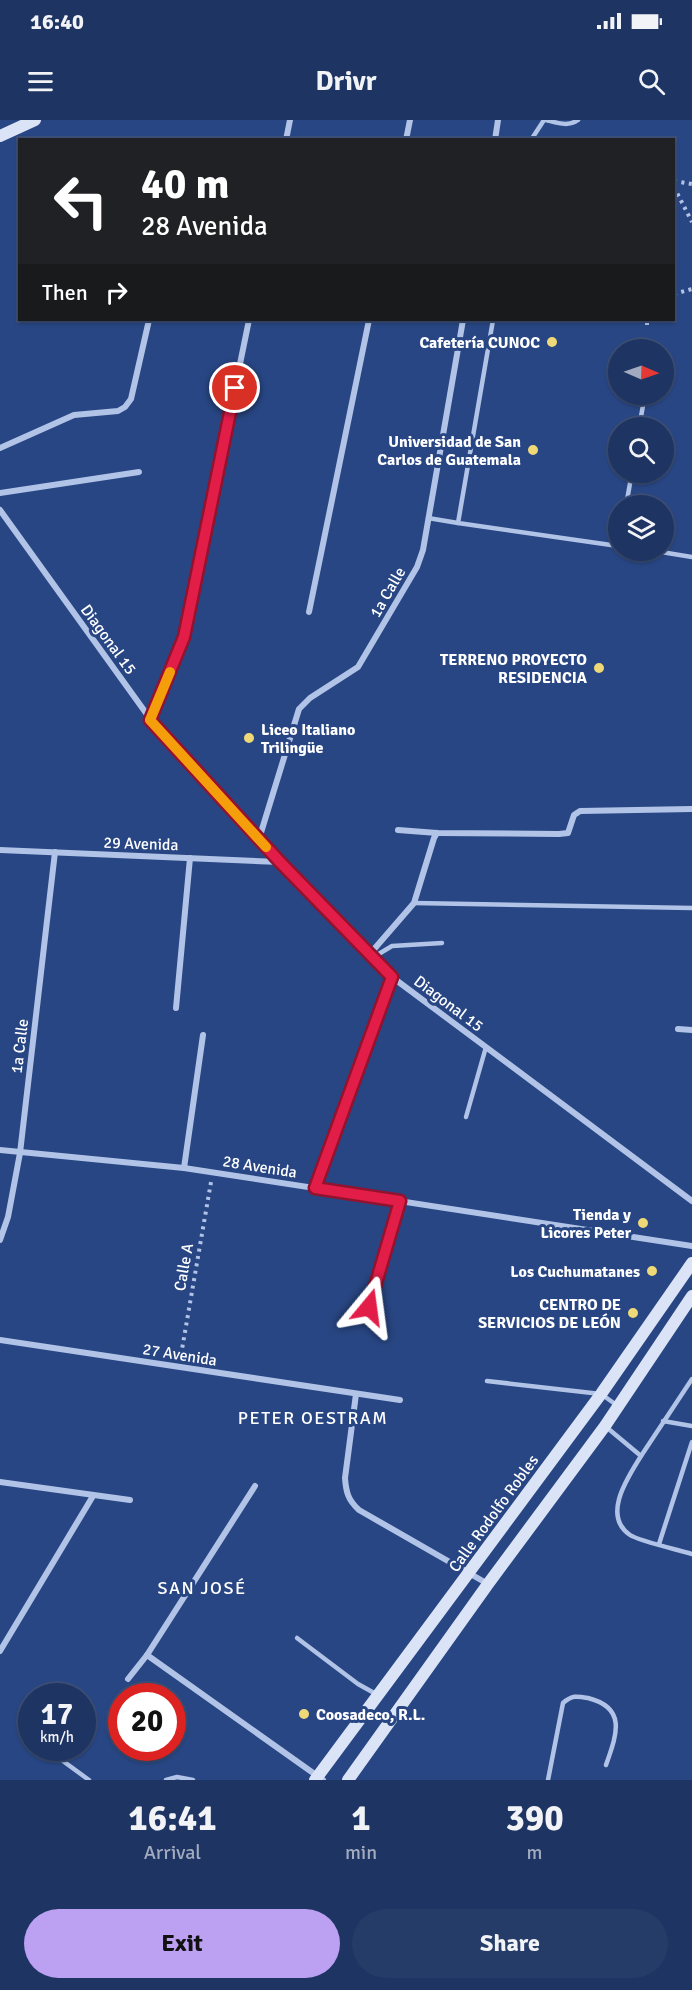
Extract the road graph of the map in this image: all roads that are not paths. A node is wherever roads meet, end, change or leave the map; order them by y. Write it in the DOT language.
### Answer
graph roads {
  1 [pos="35,120"];
  2 [pos="290,120"];
  3 [pos="410,120"];
  4 [pos="498,120"];
  5 [pos="545,120"];
  6 [pos="578,120"];
  7 [pos="0,136"];
  8 [pos="286,138"];
  9 [pos="406,138"];
  10 [pos="495,138"];
  11 [pos="532,138"];
  12 [pos="149,321"];
  13 [pos="249,321"];
  14 [pos="369,321"];
  15 [pos="463,321"];
  16 [pos="493,321"];
  17 [pos="0,448"];
  18 [pos="139,472"];
  19 [pos="0,493"];
  20 [pos="0,510"];
  21 [pos="428,518"];
  22 [pos="458,523"];
  23 [pos="608,545"];
  24 [pos="674,554"];
  25 [pos="692,557"];
  26 [pos="309,612"];
  27 [pos="150,720"];
  28 [pos="692,809"];
  29 [pos="398,830"];
  30 [pos="438,833"];
  31 [pos="259,839"];
  32 [pos="0,850"];
  33 [pos="55,852"];
  34 [pos="190,858"];
  35 [pos="280,862"];
  36 [pos="414,903"];
  37 [pos="692,908"];
  38 [pos="442,943"];
  39 [pos="370,957"];
  40 [pos="392,977"];
  41 [pos="176,1008"];
  42 [pos="678,1029"];
  43 [pos="692,1030"];
  44 [pos="203,1035"];
  45 [pos="486,1047"];
  46 [pos="466,1117"];
  47 [pos="0,1150"];
  48 [pos="20,1153"];
  49 [pos="184,1168"];
  50 [pos="315,1188"];
  51 [pos="400,1201"];
  52 [pos="692,1201"];
  53 [pos="0,1240"];
  54 [pos="692,1246"];
  55 [pos="692,1263"];
  56 [pos="692,1296"];
  57 [pos="369,1307"];
  58 [pos="0,1340"];
  59 [pos="692,1379"];
  60 [pos="487,1381"];
  61 [pos="356,1394"];
  62 [pos="601,1394"];
  63 [pos="400,1401"];
  64 [pos="619,1407"];
  65 [pos="663,1421"];
  66 [pos="605,1426"];
  67 [pos="692,1426"];
  68 [pos="692,1443"];
  69 [pos="641,1456"];
  70 [pos="0,1482"];
  71 [pos="255,1486"];
  72 [pos="93,1496"];
  73 [pos="130,1500"];
  74 [pos="659,1544"];
  75 [pos="692,1554"];
  76 [pos="470,1573"];
  77 [pos="488,1584"];
  78 [pos="297,1638"];
  79 [pos="0,1651"];
  80 [pos="147,1655"];
  81 [pos="128,1679"];
  82 [pos="378,1696"];
  83 [pos="63,1761"];
  84 [pos="606,1765"];
  85 [pos="319,1779"];
  86 [pos="89,1780"];
  87 [pos="166,1780"];
  88 [pos="193,1780"];
  89 [pos="348,1780"];
  90 [pos="548,1780"];
  1 -- 7 [label="main road"];
  2 -- 8 [label="street"];
  3 -- 9 [label="street"];
  4 -- 10 [label="street"];
  5 -- 6 [label="lane"];
  5 -- 11 [label="lane"];
  12 -- 17 [label="street"];
  13 -- 27 [label="street"];
  14 -- 26 [label="street"];
  15 -- 21 [label="street, 1a Calle"];
  16 -- 22 [label="lane"];
  18 -- 19 [label="street"];
  20 -- 27 [label="street, Diagonal 15"];
  21 -- 22 [label="lane"];
  21 -- 31 [label="street, 1a Calle"];
  22 -- 23 [label="lane"];
  24 -- 25 [label="lane"];
  27 -- 31 [label="street, Diagonal 15"];
  28 -- 30 [label="street"];
  29 -- 30 [label="street"];
  30 -- 36 [label="street"];
  31 -- 35 [label="street, Diagonal 15"];
  32 -- 33 [label="street, 29 Avenida"];
  33 -- 34 [label="street, 29 Avenida"];
  33 -- 48 [label="street, 1a Calle"];
  34 -- 35 [label="street, 29 Avenida"];
  34 -- 41 [label="street"];
  35 -- 39 [label="street, Diagonal 15"];
  36 -- 37 [label="lane"];
  36 -- 39 [label="street"];
  38 -- 39 [label="lane"];
  39 -- 40 [label="street, Diagonal 15"];
  40 -- 45 [label="street, Diagonal 15"];
  40 -- 50 [label="street"];
  42 -- 43 [label="street"];
  44 -- 49 [label="street"];
  45 -- 46 [label="lane"];
  45 -- 52 [label="street, Diagonal 15"];
  47 -- 48 [label="street, 28 Avenida"];
  48 -- 49 [label="street, 28 Avenida"];
  48 -- 53 [label="street, 1a Calle"];
  49 -- 50 [label="street, 28 Avenida"];
  50 -- 51 [label="street, 28 Avenida"];
  51 -- 54 [label="street, 28 Avenida"];
  51 -- 57 [label="lane"];
  55 -- 62 [label="main road, Calle Rodolfo Robles"];
  56 -- 64 [label="main road"];
  58 -- 61 [label="street, 27 Avenida"];
  59 -- 65 [label="lane"];
  60 -- 62 [label="lane"];
  61 -- 63 [label="street, 27 Avenida"];
  61 -- 76 [label="street"];
  62 -- 64 [label="lane"];
  62 -- 76 [label="main road, Calle Rodolfo Robles"];
  64 -- 66 [label="main road"];
  65 -- 67 [label="lane"];
  65 -- 69 [label="lane"];
  66 -- 69 [label="lane"];
  66 -- 77 [label="main road"];
  68 -- 74 [label="lane"];
  69 -- 74 [label="lane"];
  70 -- 72 [label="street"];
  71 -- 80 [label="street"];
  72 -- 73 [label="street"];
  72 -- 79 [label="street"];
  74 -- 75 [label="lane"];
  76 -- 77 [label="street"];
  76 -- 82 [label="main road, Calle Rodolfo Robles"];
  77 -- 89 [label="main road"];
  78 -- 82 [label="lane"];
  80 -- 81 [label="street"];
  80 -- 85 [label="street"];
  82 -- 85 [label="main road, Calle Rodolfo Robles"];
  83 -- 86 [label="lane"];
  84 -- 90 [label="lane"];
  87 -- 88 [label="lane"];
}
